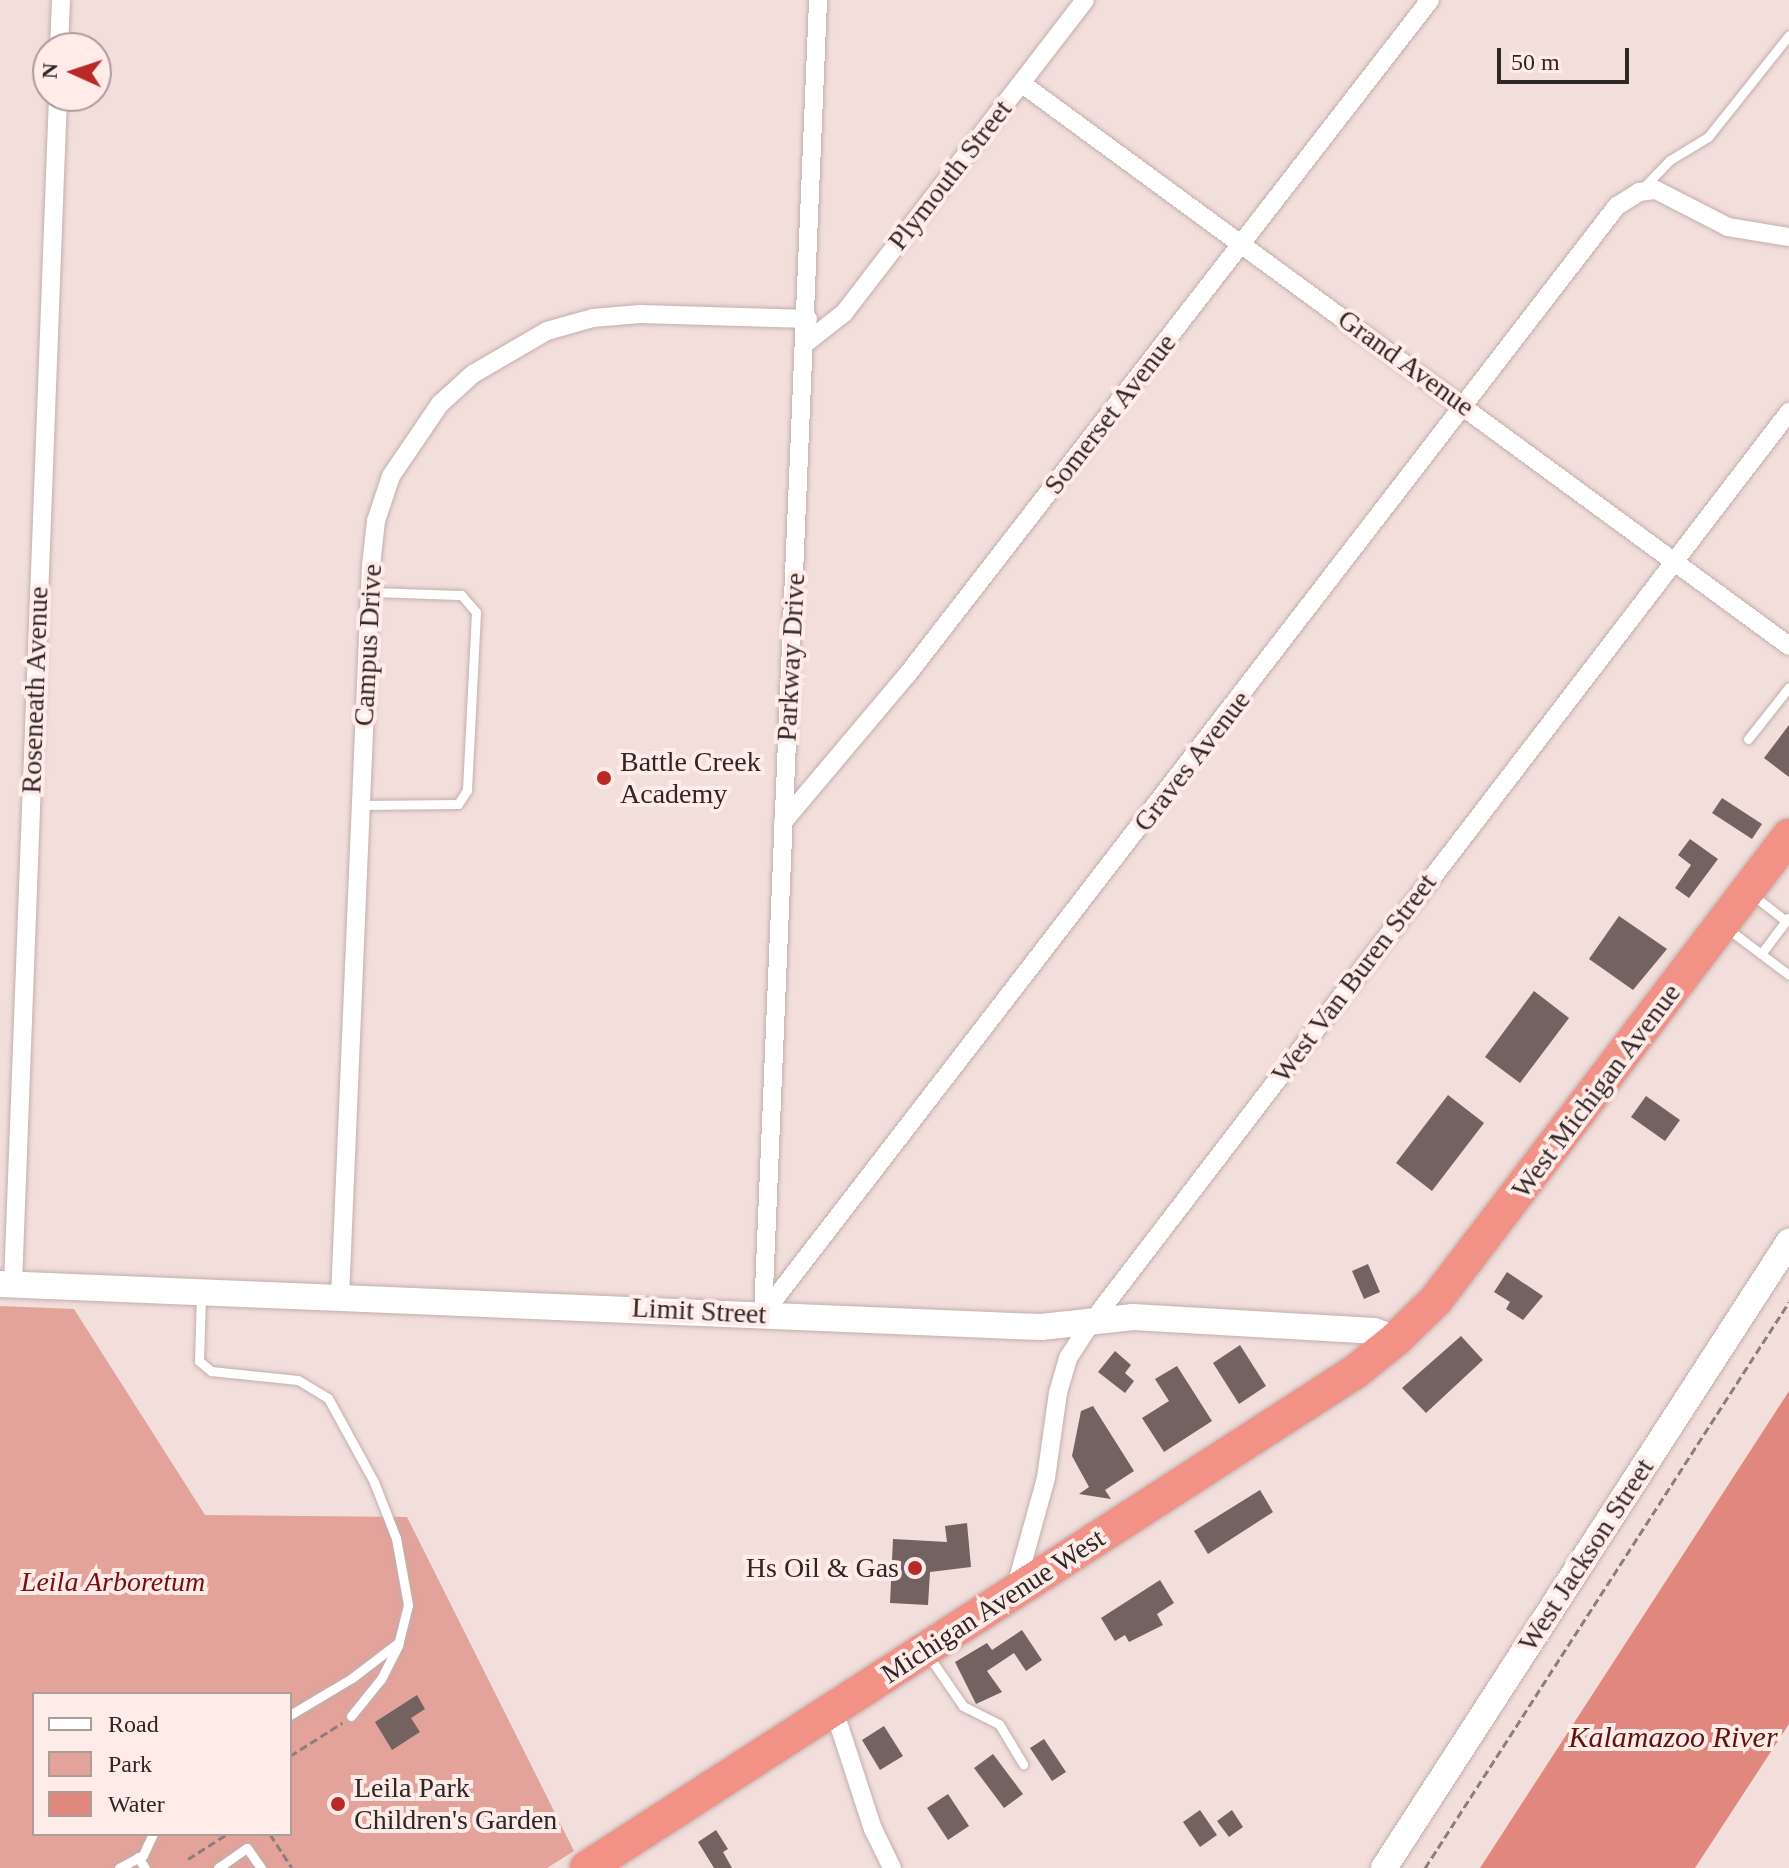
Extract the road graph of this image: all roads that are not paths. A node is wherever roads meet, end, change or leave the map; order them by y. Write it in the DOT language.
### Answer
graph roads {
  1 [pos="61,0"];
  2 [pos="818,0"];
  3 [pos="1085,0"];
  4 [pos="1430,0"];
  5 [pos="60,32"];
  6 [pos="1789,35"];
  7 [pos="1021,83"];
  8 [pos="57,112"];
  9 [pos="1639,192"];
  10 [pos="1789,237"];
  11 [pos="1243,243"];
  12 [pos="808,319"];
  13 [pos="807,342"];
  14 [pos="1466,407"];
  15 [pos="1789,412"];
  16 [pos="1671,561"];
  17 [pos="370,592"];
  18 [pos="1789,646"];
  19 [pos="1789,687"];
  20 [pos="1748,739"];
  21 [pos="361,805"];
  22 [pos="783,822"];
  23 [pos="1780,855"];
  24 [pos="1748,891"];
  25 [pos="1788,919"];
  26 [pos="1722,925"];
  27 [pos="1761,954"];
  28 [pos="1789,975"];
  29 [pos="1789,1242"];
  30 [pos="6,1284"];
  31 [pos="201,1292"];
  32 [pos="340,1297"];
  33 [pos="763,1314"];
  34 [pos="1091,1323"];
  35 [pos="1396,1339"];
  36 [pos="1015,1590"];
  37 [pos="399,1642"];
  38 [pos="925,1650"];
  39 [pos="834,1710"];
  40 [pos="292,1714"];
  41 [pos="351,1716"];
  42 [pos="1023,1764"];
  43 [pos="152,1836"];
  44 [pos="138,1857"];
  45 [pos="119,1868"];
  46 [pos="145,1868"];
  47 [pos="218,1868"];
  48 [pos="261,1868"];
  49 [pos="587,1868"];
  50 [pos="892,1868"];
  51 [pos="1384,1868"];
  1 -- 5 [label="street"];
  2 -- 12 [label="street, Parkway Drive"];
  3 -- 7 [label="street, Plymouth Street"];
  4 -- 11 [label="street, Somerset Avenue"];
  6 -- 9 [label="lane"];
  7 -- 11 [label="street, Grand Avenue"];
  7 -- 13 [label="street, Plymouth Street"];
  8 -- 30 [label="street, Roseneath Avenue"];
  9 -- 10 [label="street"];
  9 -- 14 [label="street, Graves Avenue"];
  11 -- 14 [label="street, Grand Avenue"];
  11 -- 22 [label="street, Somerset Avenue"];
  12 -- 13 [label="street, Parkway Drive"];
  12 -- 17 [label="street, Campus Drive"];
  13 -- 22 [label="street, Parkway Drive"];
  14 -- 16 [label="street, Grand Avenue"];
  14 -- 33 [label="street, Graves Avenue"];
  15 -- 16 [label="street, West Van Buren Street"];
  16 -- 18 [label="street, Grand Avenue"];
  16 -- 34 [label="street, West Van Buren Street"];
  17 -- 21 [label="street, Campus Drive"];
  17 -- 21 [label="lane"];
  19 -- 20 [label="lane"];
  21 -- 32 [label="street, Campus Drive"];
  22 -- 33 [label="street, Parkway Drive"];
  23 -- 24 [label="highway, West Michigan Avenue"];
  24 -- 25 [label="lane"];
  24 -- 26 [label="highway, West Michigan Avenue"];
  25 -- 27 [label="lane"];
  26 -- 27 [label="lane"];
  26 -- 35 [label="highway, West Michigan Avenue"];
  27 -- 28 [label="lane"];
  29 -- 51 [label="street, West Jackson Street"];
  30 -- 31 [label="street, Limit Street"];
  31 -- 32 [label="street, Limit Street"];
  31 -- 37 [label="lane"];
  32 -- 33 [label="street, Limit Street"];
  33 -- 34 [label="street, Limit Street"];
  34 -- 35 [label="street, Limit Street"];
  34 -- 36 [label="street, West Van Buren Street"];
  35 -- 36 [label="highway, Michigan Avenue West"];
  36 -- 38 [label="highway, Michigan Avenue West"];
  37 -- 40 [label="lane"];
  37 -- 41 [label="lane"];
  38 -- 39 [label="highway, Michigan Avenue West"];
  38 -- 42 [label="lane"];
  39 -- 49 [label="highway, Michigan Avenue West"];
  39 -- 50 [label="street"];
  43 -- 44 [label="lane"];
  44 -- 45 [label="lane"];
  44 -- 46 [label="lane"];
  47 -- 48 [label="lane"];
}
